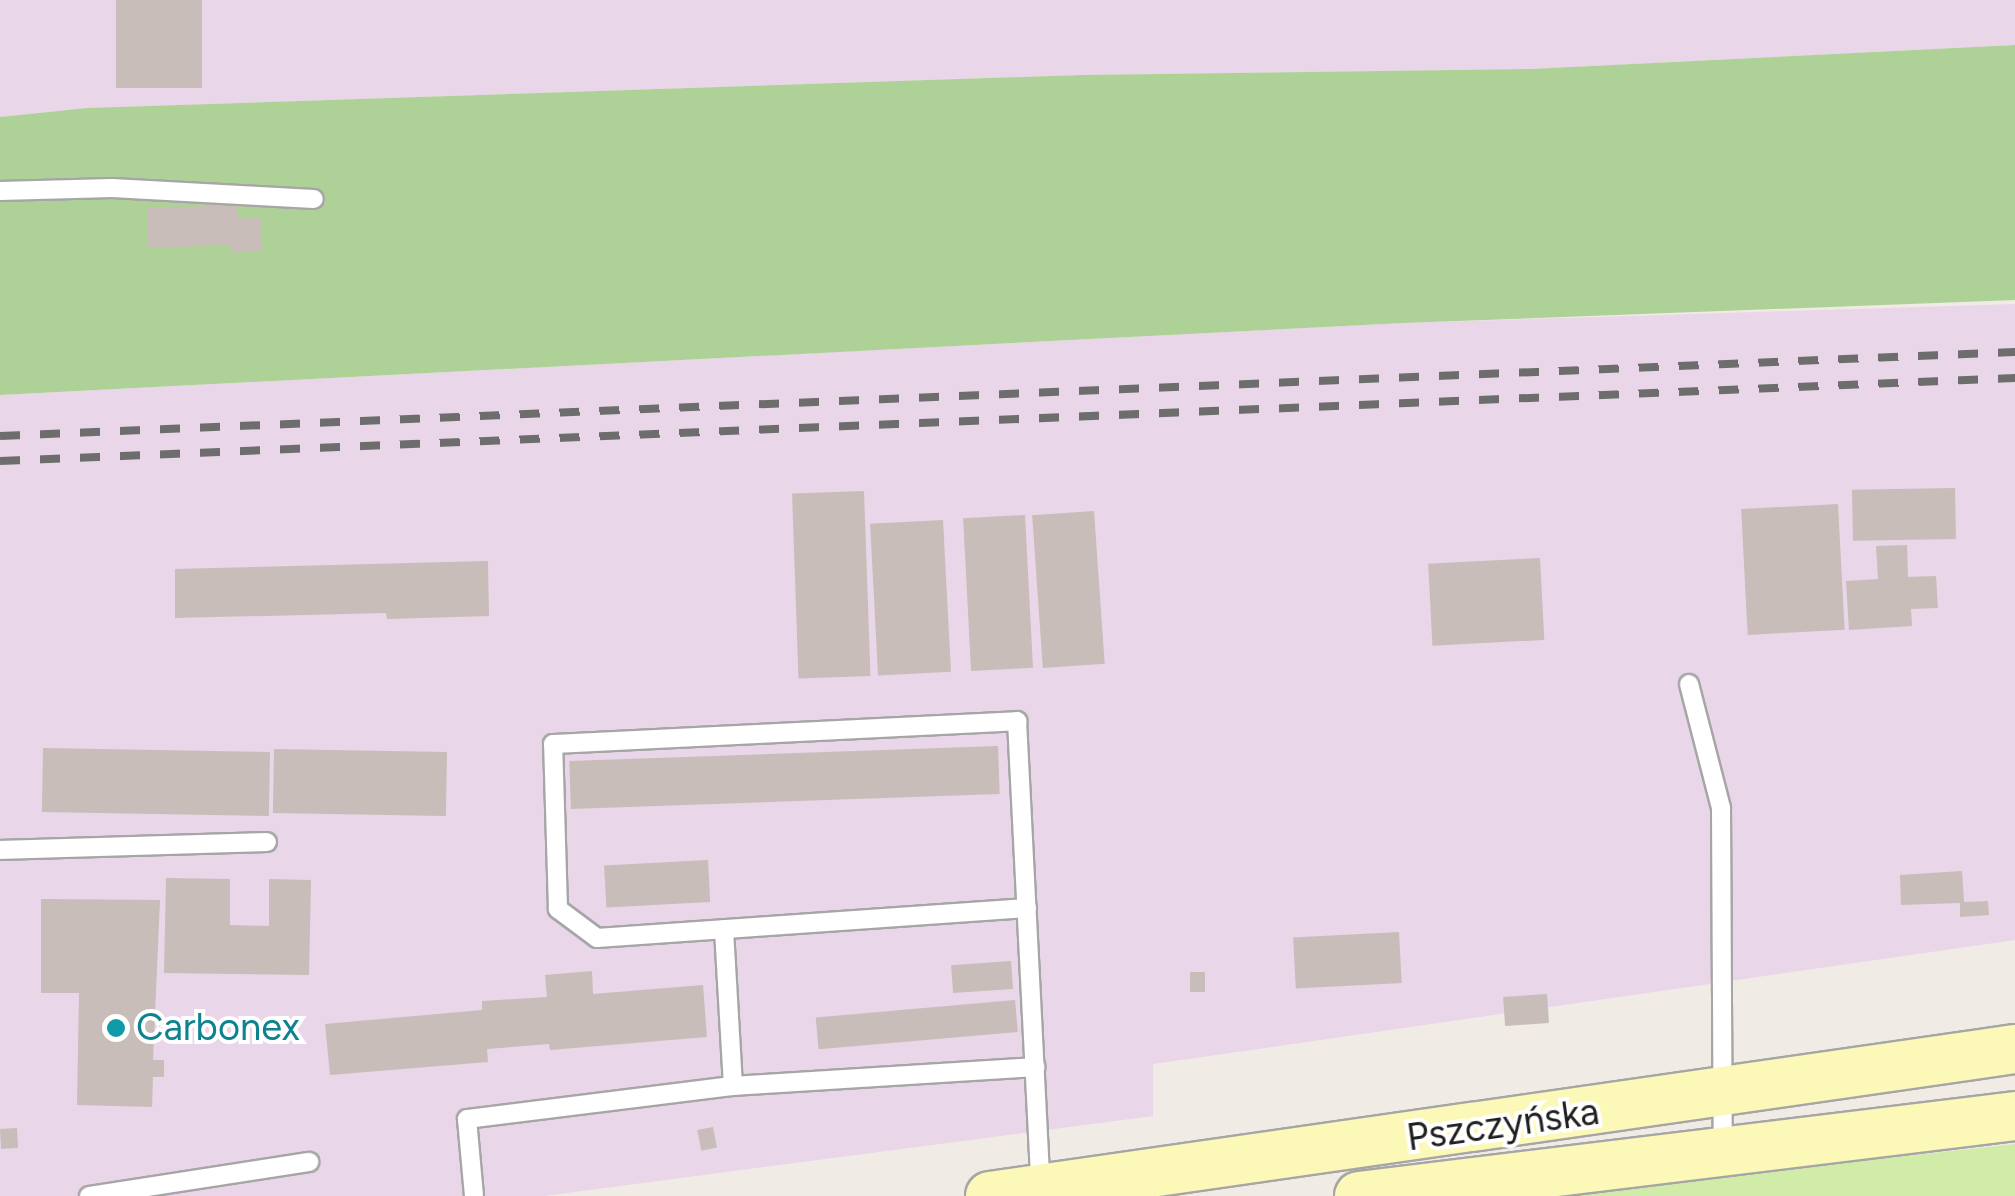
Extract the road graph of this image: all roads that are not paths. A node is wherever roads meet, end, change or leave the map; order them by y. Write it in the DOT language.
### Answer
graph roads {
  1 [pos="0,190"];
  2 [pos="314,200"];
  3 [pos="1690,684"];
  4 [pos="266,842"];
  5 [pos="0,850"];
  6 [pos="1026,908"];
  7 [pos="724,929"];
  8 [pos="2015,1049"];
  9 [pos="1035,1067"];
  10 [pos="733,1086"];
  11 [pos="1722,1093"];
  12 [pos="2015,1116"];
  13 [pos="1723,1152"];
  14 [pos="309,1162"];
  15 [pos="1041,1190"];
  16 [pos="90,1196"];
  17 [pos="474,1196"];
  18 [pos="990,1196"];
  19 [pos="1359,1196"];
  1 -- 2 [label="lane"];
  3 -- 11 [label="lane"];
  4 -- 5 [label="lane"];
  6 -- 7 [label="lane"];
  6 -- 7 [label="lane"];
  6 -- 9 [label="lane"];
  7 -- 10 [label="lane"];
  8 -- 11 [label="main road, Pszczyńska"];
  9 -- 10 [label="lane"];
  9 -- 15 [label="lane"];
  10 -- 17 [label="lane"];
  11 -- 13 [label="lane"];
  11 -- 15 [label="main road, Pszczyńska"];
  12 -- 13 [label="main road, Pszczyńska"];
  13 -- 19 [label="main road, Pszczyńska"];
  14 -- 16 [label="lane"];
  15 -- 18 [label="main road, Pszczyńska"];
}
